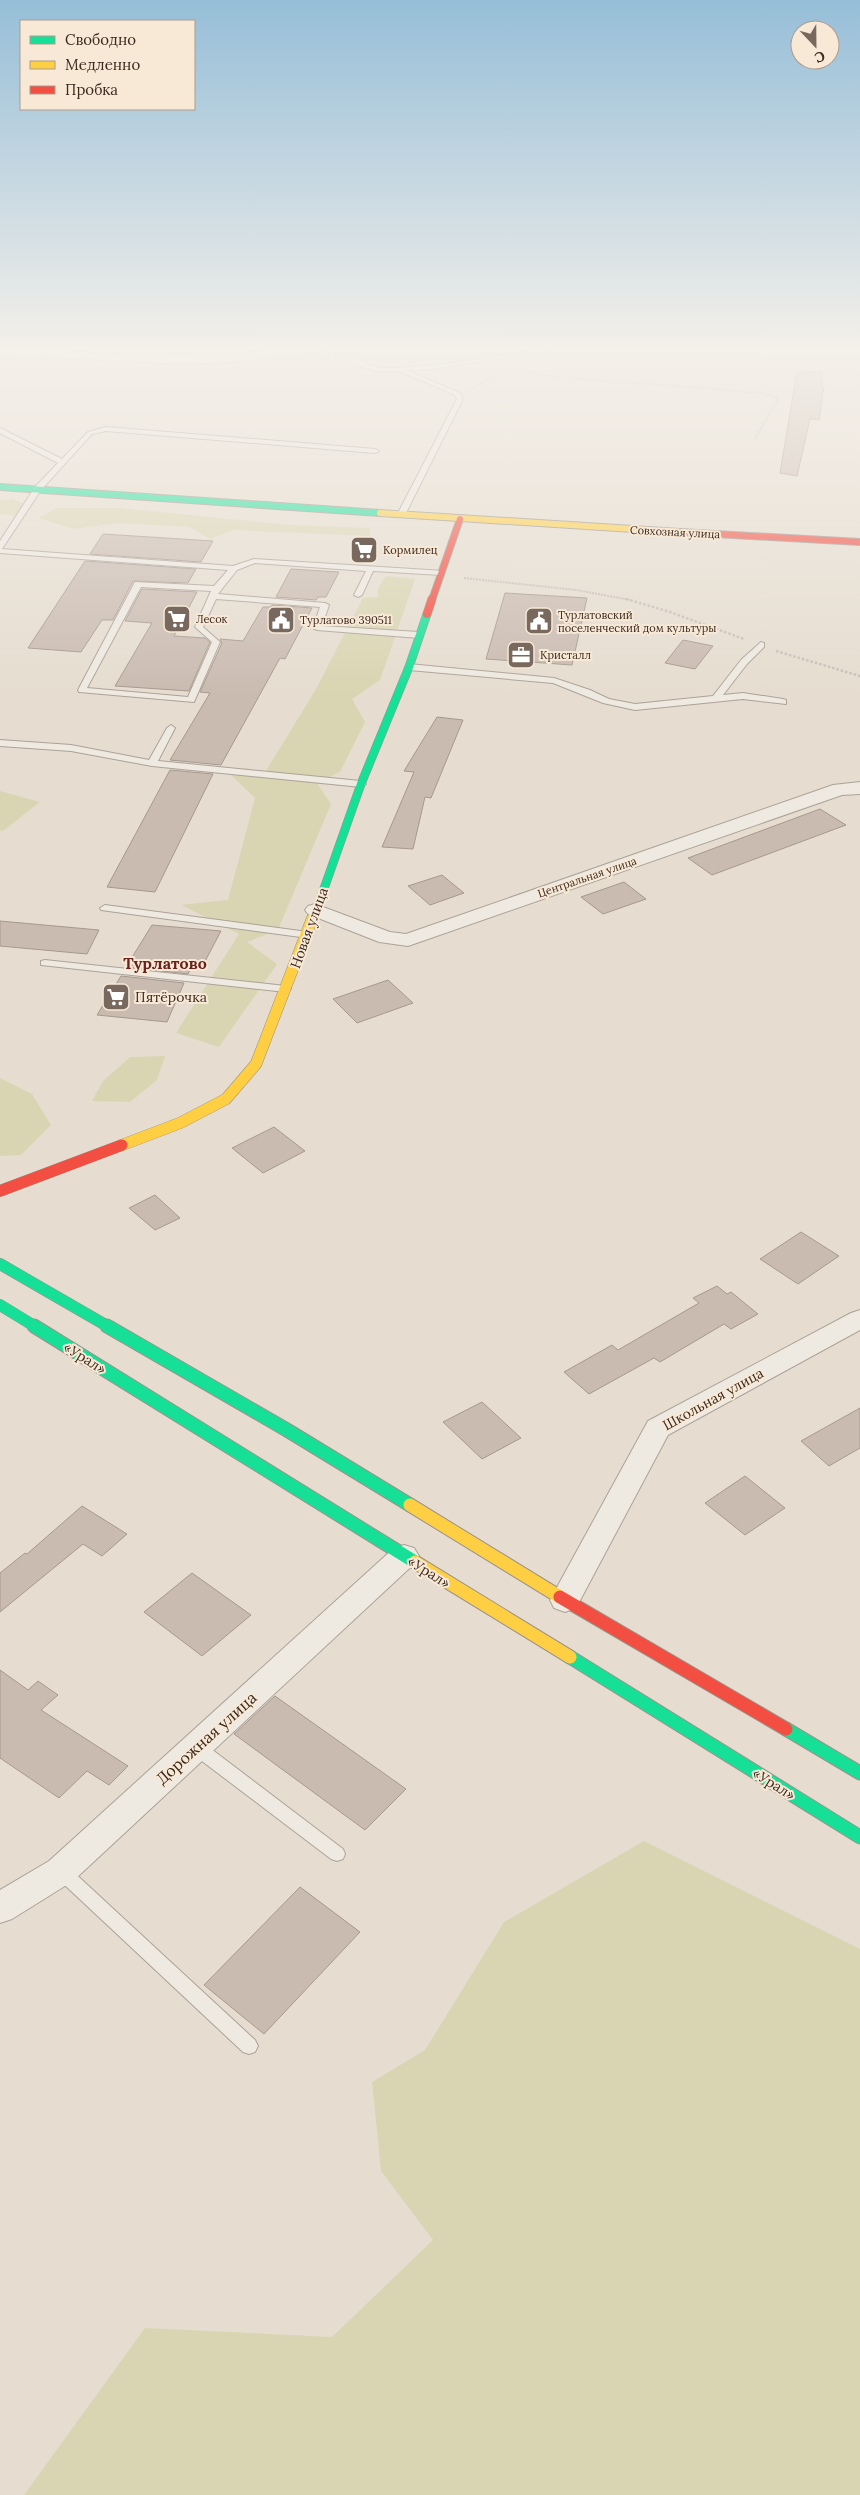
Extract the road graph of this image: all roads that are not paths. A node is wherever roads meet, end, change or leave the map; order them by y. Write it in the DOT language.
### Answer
graph roads {
  1 [pos="427,463"];
  2 [pos="63,464"];
  3 [pos="0,487"];
  4 [pos="38,489"];
  5 [pos="401,515"];
  6 [pos="460,519"];
  7 [pos="860,542"];
  8 [pos="0,546"];
  9 [pos="0,551"];
  10 [pos="234,568"];
  11 [pos="371,568"];
  12 [pos="442,573"];
  13 [pos="215,593"];
  14 [pos="358,595"];
  15 [pos="419,635"];
  16 [pos="762,646"];
  17 [pos="409,667"];
  18 [pos="717,697"];
  19 [pos="783,702"];
  20 [pos="171,728"];
  21 [pos="0,743"];
  22 [pos="152,763"];
  23 [pos="361,784"];
  24 [pos="860,788"];
  25 [pos="105,908"];
  26 [pos="315,910"];
  27 [pos="308,935"];
  28 [pos="45,963"];
  29 [pos="286,989"];
  30 [pos="0,1190"];
  31 [pos="0,1264"];
  32 [pos="0,1305"];
  33 [pos="860,1320"];
  34 [pos="404,1556"];
  35 [pos="565,1600"];
  36 [pos="196,1747"];
  37 [pos="860,1773"];
  38 [pos="860,1837"];
  39 [pos="337,1854"];
  40 [pos="60,1871"];
  41 [pos="0,1908"];
  42 [pos="249,2046"];
  1 -- 5 [label="lane"];
  2 -- 4 [label="lane"];
  3 -- 4 [label="main road, Совхозная улица"];
  4 -- 5 [label="main road, Совхозная улица"];
  4 -- 8 [label="lane"];
  5 -- 6 [label="main road, Совхозная улица"];
  6 -- 7 [label="main road, Совхозная улица"];
  6 -- 12 [label="main road, Новая улица"];
  9 -- 10 [label="lane"];
  10 -- 11 [label="lane"];
  10 -- 13 [label="lane"];
  11 -- 12 [label="lane"];
  11 -- 14 [label="lane"];
  12 -- 15 [label="main road, Новая улица"];
  13 -- 13 [label="lane"];
  13 -- 15 [label="lane"];
  15 -- 17 [label="main road, Новая улица"];
  16 -- 18 [label="lane"];
  17 -- 18 [label="lane"];
  17 -- 23 [label="main road, Новая улица"];
  18 -- 19 [label="lane"];
  20 -- 22 [label="lane"];
  21 -- 22 [label="lane"];
  22 -- 23 [label="lane"];
  23 -- 26 [label="main road, Новая улица"];
  24 -- 26 [label="street, Центральная улица"];
  25 -- 27 [label="lane"];
  26 -- 27 [label="main road, Новая улица"];
  27 -- 29 [label="main road, Новая улица"];
  28 -- 29 [label="lane"];
  29 -- 30 [label="main road, Новая улица"];
  31 -- 35 [label="main road"];
  32 -- 34 [label="main road, «Урал»"];
  33 -- 35 [label="street, Школьная улица"];
  34 -- 36 [label="street, Дорожная улица"];
  34 -- 38 [label="main road, «Урал»"];
  35 -- 37 [label="main road"];
  36 -- 39 [label="lane"];
  36 -- 40 [label="street, Дорожная улица"];
  40 -- 41 [label="street, Дорожная улица"];
  40 -- 42 [label="lane"];
}
